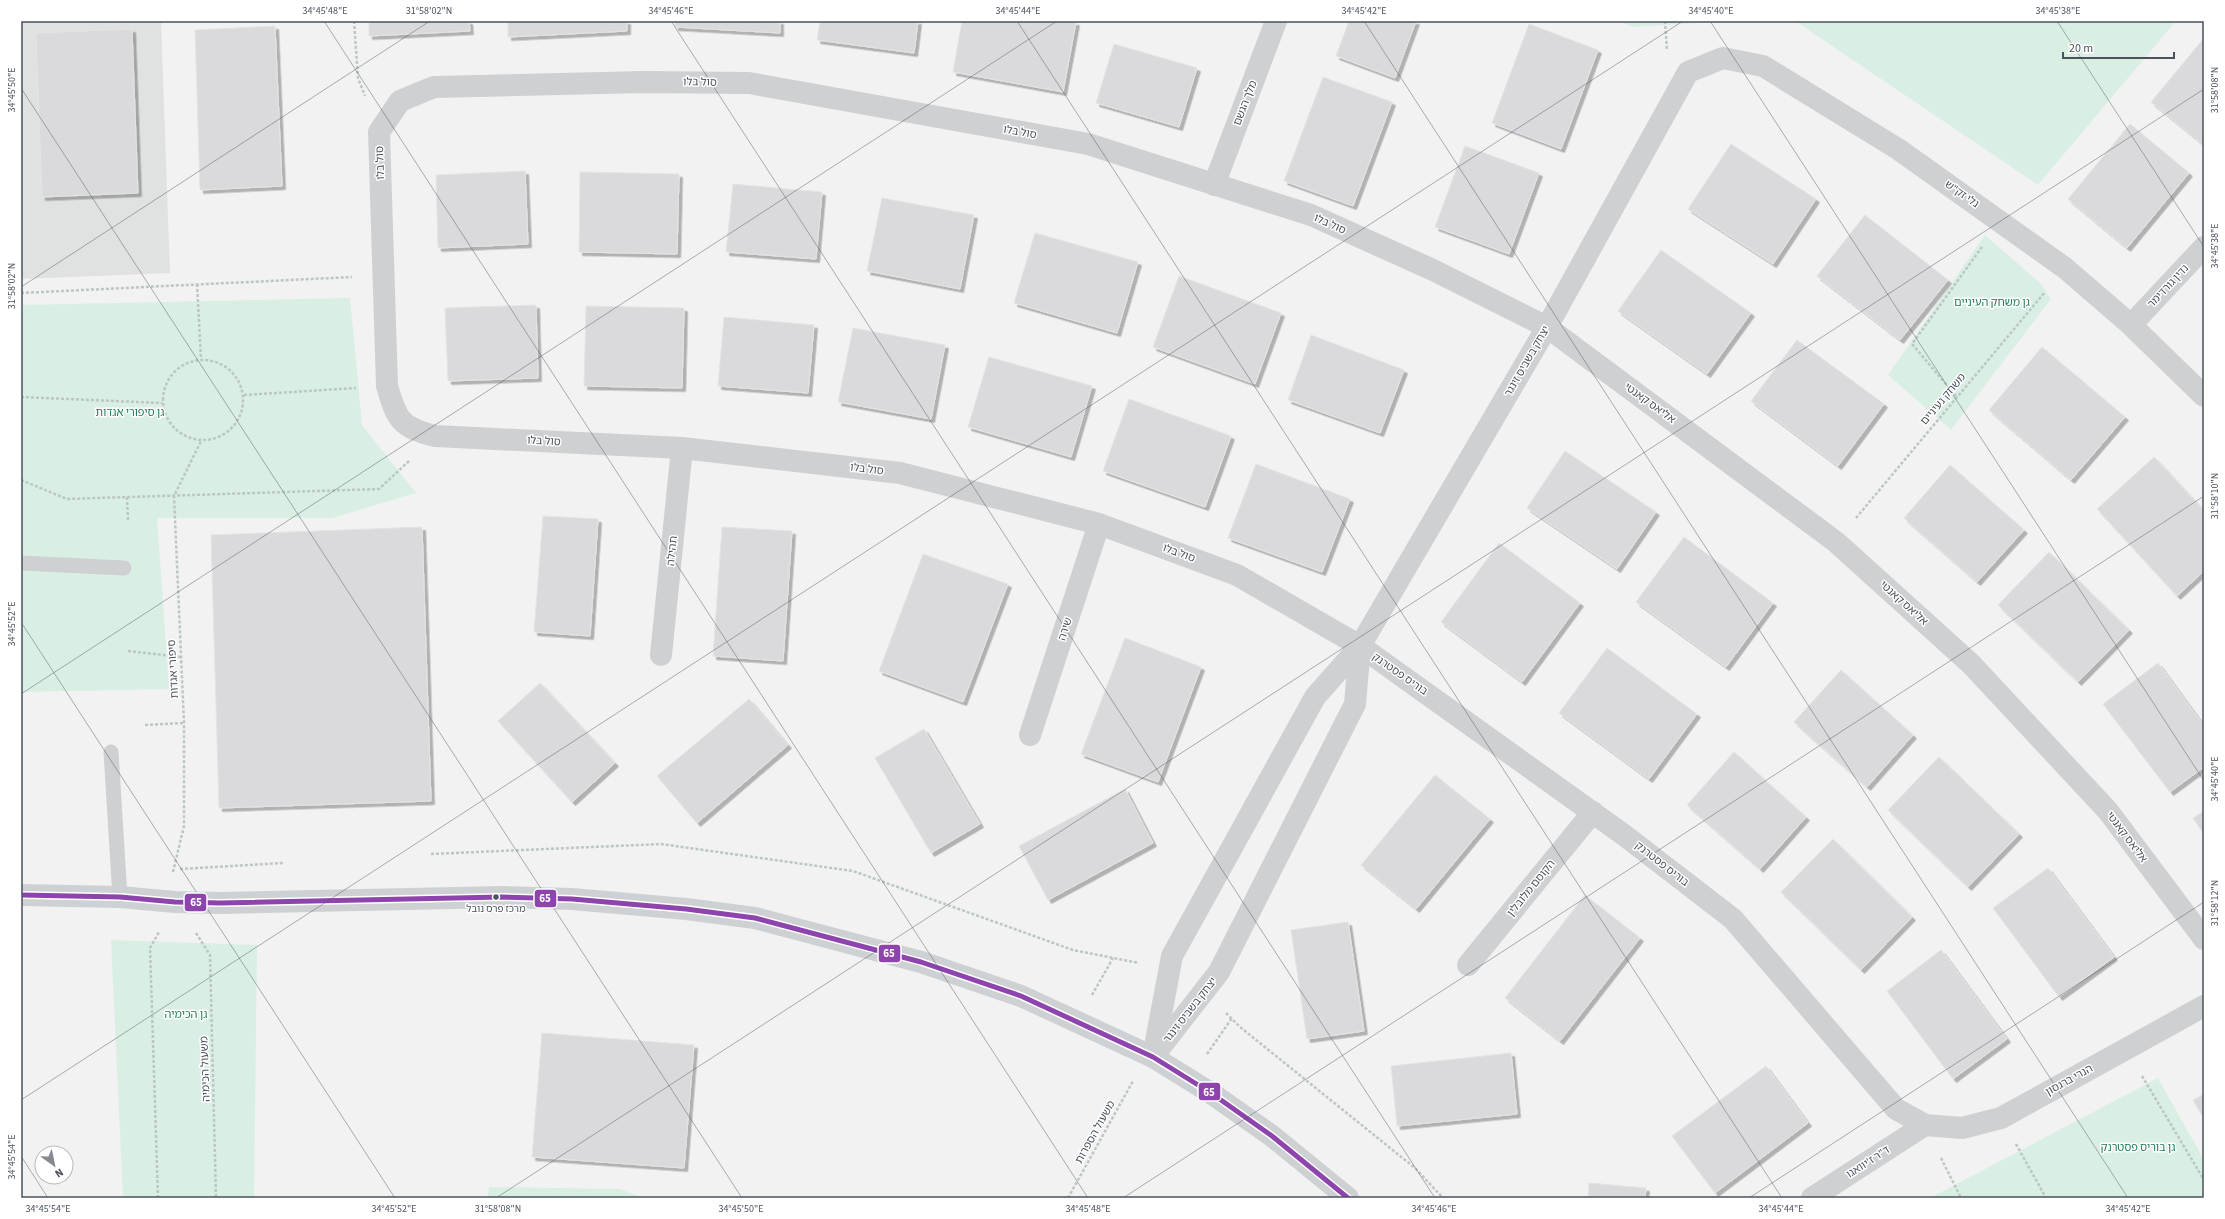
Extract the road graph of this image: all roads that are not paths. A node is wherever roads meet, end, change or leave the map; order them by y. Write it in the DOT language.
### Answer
graph roads {
  1 [pos="1276,21"];
  2 [pos="1688,72"];
  3 [pos="1214,185"];
  4 [pos="2204,247"];
  5 [pos="2131,325"];
  6 [pos="1547,327"];
  7 [pos="2204,396"];
  8 [pos="682,448"];
  9 [pos="1099,524"];
  10 [pos="21,563"];
  11 [pos="124,568"];
  12 [pos="1360,646"];
  13 [pos="661,655"];
  14 [pos="1030,735"];
  15 [pos="111,752"];
  16 [pos="1594,812"];
  17 [pos="21,895"];
  18 [pos="120,897"];
  19 [pos="2204,939"];
  20 [pos="1468,965"];
  21 [pos="2204,1006"];
  22 [pos="1153,1057"];
  23 [pos="1925,1125"];
  24 [pos="1348,1198"];
  25 [pos="1812,1198"];
  1 -- 3 [label="street, מלך הגשם"];
  2 -- 5 [label="street, נלי זק\"ש"];
  2 -- 6 [label="street, יצחק בשביס זינגר"];
  3 -- 6 [label="street, סול בלו"];
  3 -- 8 [label="street, סול בלו"];
  4 -- 5 [label="street, נדין גורדימר"];
  5 -- 7 [label="street, נלי זק\"ש"];
  6 -- 12 [label="street, יצחק בשביס זינגר"];
  6 -- 19 [label="street, אליאס קאנטי"];
  8 -- 9 [label="street, סול בלו"];
  8 -- 13 [label="street, תהילה"];
  9 -- 12 [label="street, סול בלו"];
  9 -- 14 [label="street, שירה"];
  10 -- 11 [label="lane"];
  12 -- 16 [label="street, בוריס פסטרנק"];
  12 -- 22 [label="street, יצחק בשביס זינגר"];
  12 -- 22 [label="street, יצחק בשביס זינגר"];
  15 -- 18 [label="lane"];
  16 -- 20 [label="street, הקוסם מלובלין"];
  16 -- 23 [label="street, בוריס פסטרנק"];
  17 -- 18 [label="street"];
  18 -- 22 [label="street"];
  21 -- 23 [label="street, הנרי ברגסון"];
  22 -- 24 [label="street"];
  23 -- 25 [label="street, ד\"ר ז'יוואגו"];
}
